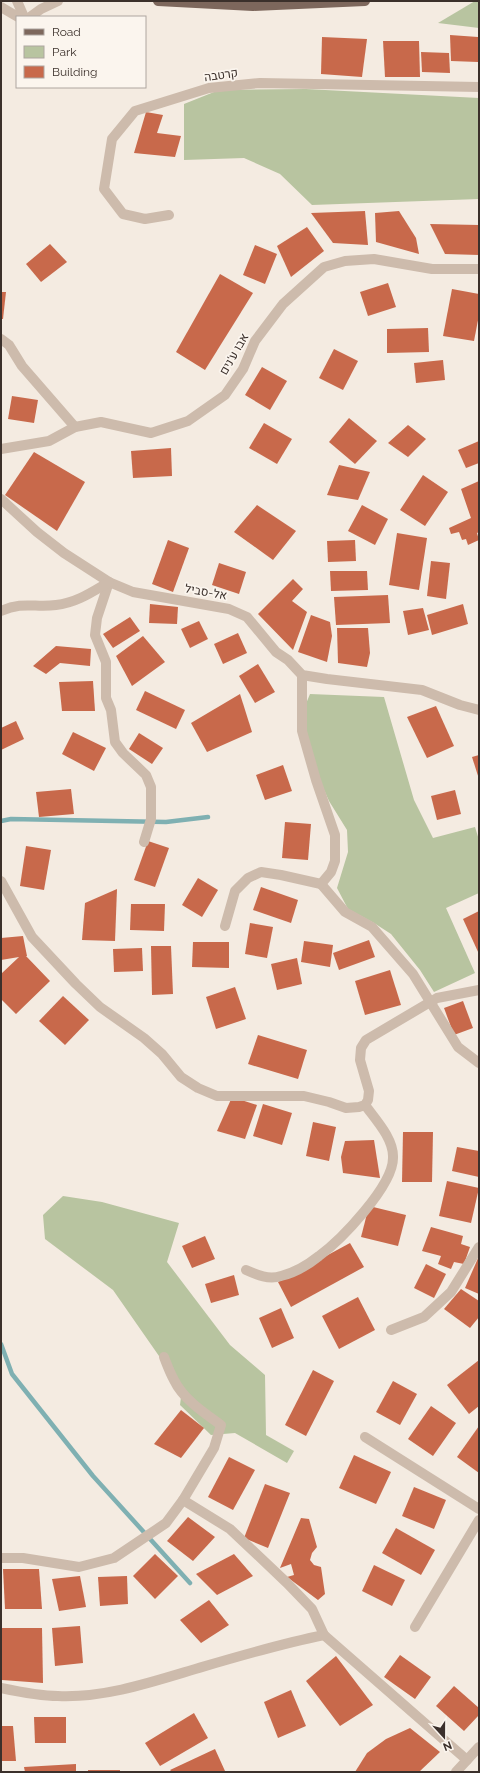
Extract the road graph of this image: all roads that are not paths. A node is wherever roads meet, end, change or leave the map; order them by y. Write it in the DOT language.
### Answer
graph roads {
  1 [pos="17,1"];
  2 [pos="58,1"];
  3 [pos="158,1"];
  4 [pos="364,1"];
  5 [pos="1,7"];
  6 [pos="16,16"];
  7 [pos="24,16"];
  8 [pos="31,16"];
  9 [pos="479,87"];
  10 [pos="169,215"];
  11 [pos="479,269"];
  12 [pos="1,339"];
  13 [pos="74,427"];
  14 [pos="1,449"];
  15 [pos="1,499"];
  16 [pos="110,582"];
  17 [pos="1,611"];
  18 [pos="302,675"];
  19 [pos="479,710"];
  20 [pos="144,842"];
  21 [pos="1,881"];
  22 [pos="321,884"];
  23 [pos="225,926"];
  24 [pos="479,990"];
  25 [pos="430,1001"];
  26 [pos="479,1063"];
  27 [pos="365,1104"];
  28 [pos="479,1246"];
  29 [pos="246,1270"];
  30 [pos="391,1330"];
  31 [pos="164,1357"];
  32 [pos="365,1437"];
  33 [pos="183,1500"];
  34 [pos="479,1509"];
  35 [pos="479,1520"];
  36 [pos="1,1558"];
  37 [pos="415,1627"];
  38 [pos="324,1635"];
  39 [pos="1,1688"];
  40 [pos="479,1746"];
  41 [pos="467,1760"];
  42 [pos="456,1772"];
  1 -- 7 [label="street"];
  2 -- 8 [label="street"];
  3 -- 4 [label="main road"];
  5 -- 6 [label="street"];
  9 -- 10 [label="street, קרטבה"];
  11 -- 13 [label="street, אבו ע'נים"];
  12 -- 13 [label="street"];
  13 -- 14 [label="street, אבו ע'נים"];
  15 -- 16 [label="street, אל-סביל"];
  16 -- 17 [label="street"];
  16 -- 18 [label="street, אל-סביל"];
  16 -- 20 [label="street"];
  18 -- 19 [label="street"];
  18 -- 22 [label="street"];
  21 -- 27 [label="street"];
  22 -- 23 [label="street"];
  22 -- 25 [label="street"];
  24 -- 25 [label="street"];
  25 -- 26 [label="street"];
  25 -- 27 [label="street"];
  27 -- 29 [label="street"];
  28 -- 30 [label="street"];
  31 -- 33 [label="street"];
  32 -- 34 [label="street"];
  33 -- 36 [label="street"];
  33 -- 38 [label="street"];
  35 -- 37 [label="street"];
  38 -- 39 [label="street"];
  38 -- 41 [label="street"];
  40 -- 41 [label="street"];
  41 -- 42 [label="street"];
}
